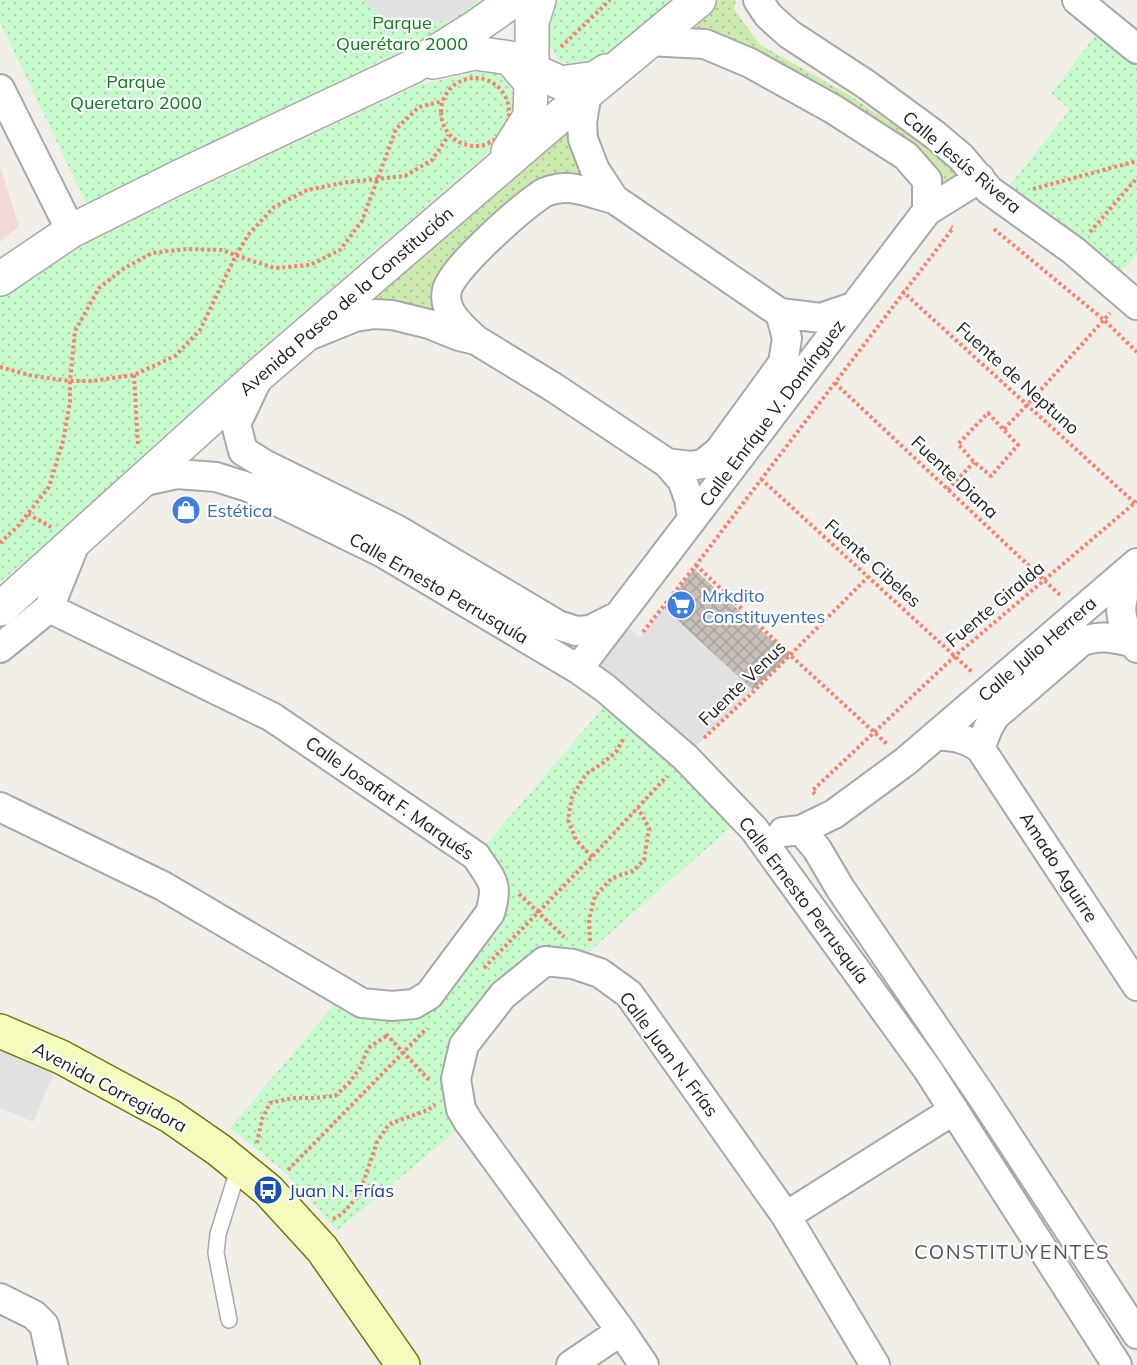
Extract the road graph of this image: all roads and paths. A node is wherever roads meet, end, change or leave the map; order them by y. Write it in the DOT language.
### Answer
graph roads {
  1 [pos="514,0"];
  2 [pos="539,0"];
  3 [pos="699,0"];
  4 [pos="758,0"];
  5 [pos="1077,0"];
  6 [pos="648,41"];
  7 [pos="1137,49"];
  8 [pos="412,67"];
  9 [pos="0,89"];
  10 [pos="587,93"];
  11 [pos="442,101"];
  12 [pos="450,135"];
  13 [pos="1137,161"];
  14 [pos="494,172"];
  15 [pos="1137,178"];
  16 [pos="377,179"];
  17 [pos="990,188"];
  18 [pos="614,200"];
  19 [pos="927,211"];
  20 [pos="993,228"];
  21 [pos="71,231"];
  22 [pos="1074,251"];
  23 [pos="236,255"];
  24 [pos="880,272"];
  25 [pos="0,279"];
  26 [pos="904,293"];
  27 [pos="1137,305"];
  28 [pos="853,307"];
  29 [pos="780,313"];
  30 [pos="304,337"];
  31 [pos="1088,337"];
  32 [pos="476,340"];
  33 [pos="1137,352"];
  34 [pos="812,361"];
  35 [pos="0,367"];
  36 [pos="134,375"];
  37 [pos="259,375"];
  38 [pos="70,381"];
  39 [pos="835,383"];
  40 [pos="1027,405"];
  41 [pos="1004,429"];
  42 [pos="738,458"];
  43 [pos="974,462"];
  44 [pos="667,463"];
  45 [pos="761,479"];
  46 [pos="140,482"];
  47 [pos="948,490"];
  48 [pos="1136,503"];
  49 [pos="692,518"];
  50 [pos="76,541"];
  51 [pos="0,543"];
  52 [pos="670,547"];
  53 [pos="696,565"];
  54 [pos="1134,566"];
  55 [pos="868,578"];
  56 [pos="1044,580"];
  57 [pos="49,608"];
  58 [pos="0,609"];
  59 [pos="1080,612"];
  60 [pos="616,618"];
  61 [pos="1135,645"];
  62 [pos="0,648"];
  63 [pos="790,655"];
  64 [pos="955,656"];
  65 [pos="578,669"];
  66 [pos="990,689"];
  67 [pos="635,713"];
  68 [pos="874,732"];
  69 [pos="936,735"];
  70 [pos="980,748"];
  71 [pos="685,757"];
  72 [pos="906,761"];
  73 [pos="0,807"];
  74 [pos="638,808"];
  75 [pos="834,814"];
  76 [pos="754,829"];
  77 [pos="801,830"];
  78 [pos="592,857"];
  79 [pos="512,888"];
  80 [pos="569,942"];
  81 [pos="591,950"];
  82 [pos="1137,987"];
  83 [pos="362,1003"];
  84 [pos="0,1031"];
  85 [pos="388,1035"];
  86 [pos="436,1087"];
  87 [pos="436,1102"];
  88 [pos="954,1110"];
  89 [pos="242,1169"];
  90 [pos="786,1216"];
  91 [pos="304,1228"];
  92 [pos="0,1298"];
  93 [pos="229,1320"];
  94 [pos="621,1332"];
  95 [pos="1137,1334"];
  96 [pos="53,1365"];
  97 [pos="403,1365"];
  98 [pos="571,1365"];
  99 [pos="644,1365"];
  100 [pos="875,1365"];
  101 [pos="1117,1365"];
  1 -- 8 [label="street"];
  2 -- 6 [label="street"];
  3 -- 6 [label="street, Avenida Paseo de la Constitución"];
  4 -- 17 [label="street, Calle Jesús Rivera"];
  5 -- 7 [label="street"];
  6 -- 10 [label="street, Avenida Paseo de la Constitución"];
  6 -- 19 [label="street, Calle Jesús Rivera"];
  8 -- 14 [label="street"];
  8 -- 21 [label="street"];
  9 -- 21 [label="street"];
  10 -- 14 [label="street, Avenida Paseo de la Constitución"];
  10 -- 18 [label="street"];
  11 -- 12 [label="path"];
  11 -- 12 [label="path"];
  11 -- 16 [label="path"];
  12 -- 16 [label="path"];
  13 -- 17 [label="path"];
  14 -- 30 [label="street, Avenida Paseo de la Constitución"];
  15 -- 22 [label="path"];
  16 -- 23 [label="path"];
  16 -- 23 [label="path"];
  17 -- 19 [label="street, Calle Enríque V. Domínguez"];
  17 -- 22 [label="street, Calle Jesús Rivera"];
  18 -- 29 [label="street"];
  18 -- 32 [label="street"];
  19 -- 24 [label="street, Calle Enríque V. Domínguez"];
  19 -- 26 [label="path"];
  20 -- 33 [label="path"];
  21 -- 25 [label="street"];
  22 -- 27 [label="street, Calle Jesús Rivera"];
  23 -- 36 [label="path"];
  23 -- 38 [label="path"];
  24 -- 26 [label="path, Fuente de Neptuno"];
  24 -- 28 [label="street, Calle Enríque V. Domínguez"];
  26 -- 39 [label="path"];
  26 -- 40 [label="path, Fuente de Neptuno"];
  28 -- 29 [label="street, Calle Enríque V. Domínguez"];
  28 -- 34 [label="street, Calle Enríque V. Domínguez"];
  29 -- 44 [label="street, Calle Enríque V. Domínguez"];
  30 -- 32 [label="street"];
  30 -- 37 [label="street, Avenida Paseo de la Constitución"];
  31 -- 40 [label="path"];
  32 -- 44 [label="street"];
  34 -- 39 [label="path, Fuente Diana"];
  34 -- 42 [label="street, Calle Enríque V. Domínguez"];
  35 -- 38 [label="path"];
  36 -- 38 [label="path"];
  36 -- 46 [label="path"];
  37 -- 46 [label="street, Avenida Paseo de la Constitución"];
  37 -- 60 [label="street, Calle Ernesto Perrusquía"];
  38 -- 51 [label="path"];
  39 -- 45 [label="path"];
  39 -- 47 [label="path, Fuente Diana"];
  40 -- 41 [label="path"];
  40 -- 48 [label="path, Fuente de Neptuno"];
  41 -- 43 [label="path"];
  41 -- 43 [label="path"];
  42 -- 45 [label="path, Fuente Cibeles"];
  42 -- 49 [label="street, Calle Enríque V. Domínguez"];
  43 -- 47 [label="path"];
  44 -- 49 [label="street, Calle Enríque V. Domínguez"];
  45 -- 53 [label="path"];
  45 -- 55 [label="path, Fuente Cibeles"];
  46 -- 50 [label="street, Avenida Paseo de la Constitución"];
  46 -- 65 [label="street, Calle Ernesto Perrusquía"];
  47 -- 56 [label="path, Fuente Diana"];
  48 -- 56 [label="path, Fuente Giralda"];
  49 -- 52 [label="street, Calle Enríque V. Domínguez"];
  50 -- 57 [label="street"];
  50 -- 58 [label="street, Avenida Paseo de la Constitución"];
  52 -- 53 [label="path"];
  52 -- 60 [label="street, Calle Enríque V. Domínguez"];
  53 -- 60 [label="path"];
  53 -- 63 [label="path"];
  54 -- 59 [label="street, Calle Julio Herrera"];
  54 -- 61 [label="street"];
  55 -- 63 [label="path, Fuente Venus"];
  55 -- 64 [label="path, Fuente Cibeles"];
  56 -- 59 [label="path, Fuente Diana"];
  56 -- 64 [label="path, Fuente Giralda"];
  57 -- 62 [label="street"];
  57 -- 83 [label="street, Calle Josafat F. Marqués"];
  59 -- 66 [label="street, Calle Julio Herrera"];
  60 -- 65 [label="street, Calle Enríque V. Domínguez"];
  61 -- 70 [label="street, Calle Julio Herrera"];
  63 -- 68 [label="path"];
  63 -- 71 [label="path, Fuente Venus"];
  64 -- 66 [label="path, Fuente Cibeles"];
  64 -- 68 [label="path, Fuente Giralda"];
  65 -- 67 [label="street, Calle Ernesto Perrusquía"];
  66 -- 69 [label="street, Calle Julio Herrera"];
  67 -- 71 [label="street, Calle Ernesto Perrusquía"];
  67 -- 78 [label="path"];
  68 -- 72 [label="path"];
  68 -- 75 [label="path, Fuente Giralda"];
  69 -- 70 [label="street"];
  69 -- 72 [label="street, Calle Julio Herrera"];
  70 -- 82 [label="street, Amado Aguirre"];
  71 -- 76 [label="street, Calle Ernesto Perrusquía"];
  72 -- 75 [label="street, Calle Julio Herrera"];
  73 -- 83 [label="street, Calle Josafat F. Marqués"];
  74 -- 81 [label="path"];
  75 -- 77 [label="street, Calle Julio Herrera"];
  76 -- 77 [label="street, Calle Julio Herrera"];
  76 -- 88 [label="street, Calle Ernesto Perrusquía"];
  77 -- 95 [label="street, Calle Ernesto Perrusquía"];
  79 -- 80 [label="path"];
  83 -- 85 [label="path"];
  84 -- 89 [label="main road, Avenida Corregidora"];
  85 -- 86 [label="path"];
  85 -- 89 [label="path"];
  87 -- 91 [label="path"];
  88 -- 90 [label="street"];
  88 -- 101 [label="street, Calle Ernesto Perrusquía"];
  89 -- 91 [label="main road, Avenida Corregidora"];
  89 -- 93 [label="lane"];
  90 -- 94 [label="street, Calle Juan N. Frías"];
  90 -- 100 [label="street, Calle Juan N. Frías"];
  91 -- 97 [label="main road, Avenida Corregidora"];
  92 -- 96 [label="street"];
  94 -- 98 [label="street"];
  94 -- 99 [label="street, Calle Juan N. Frías"];
}
